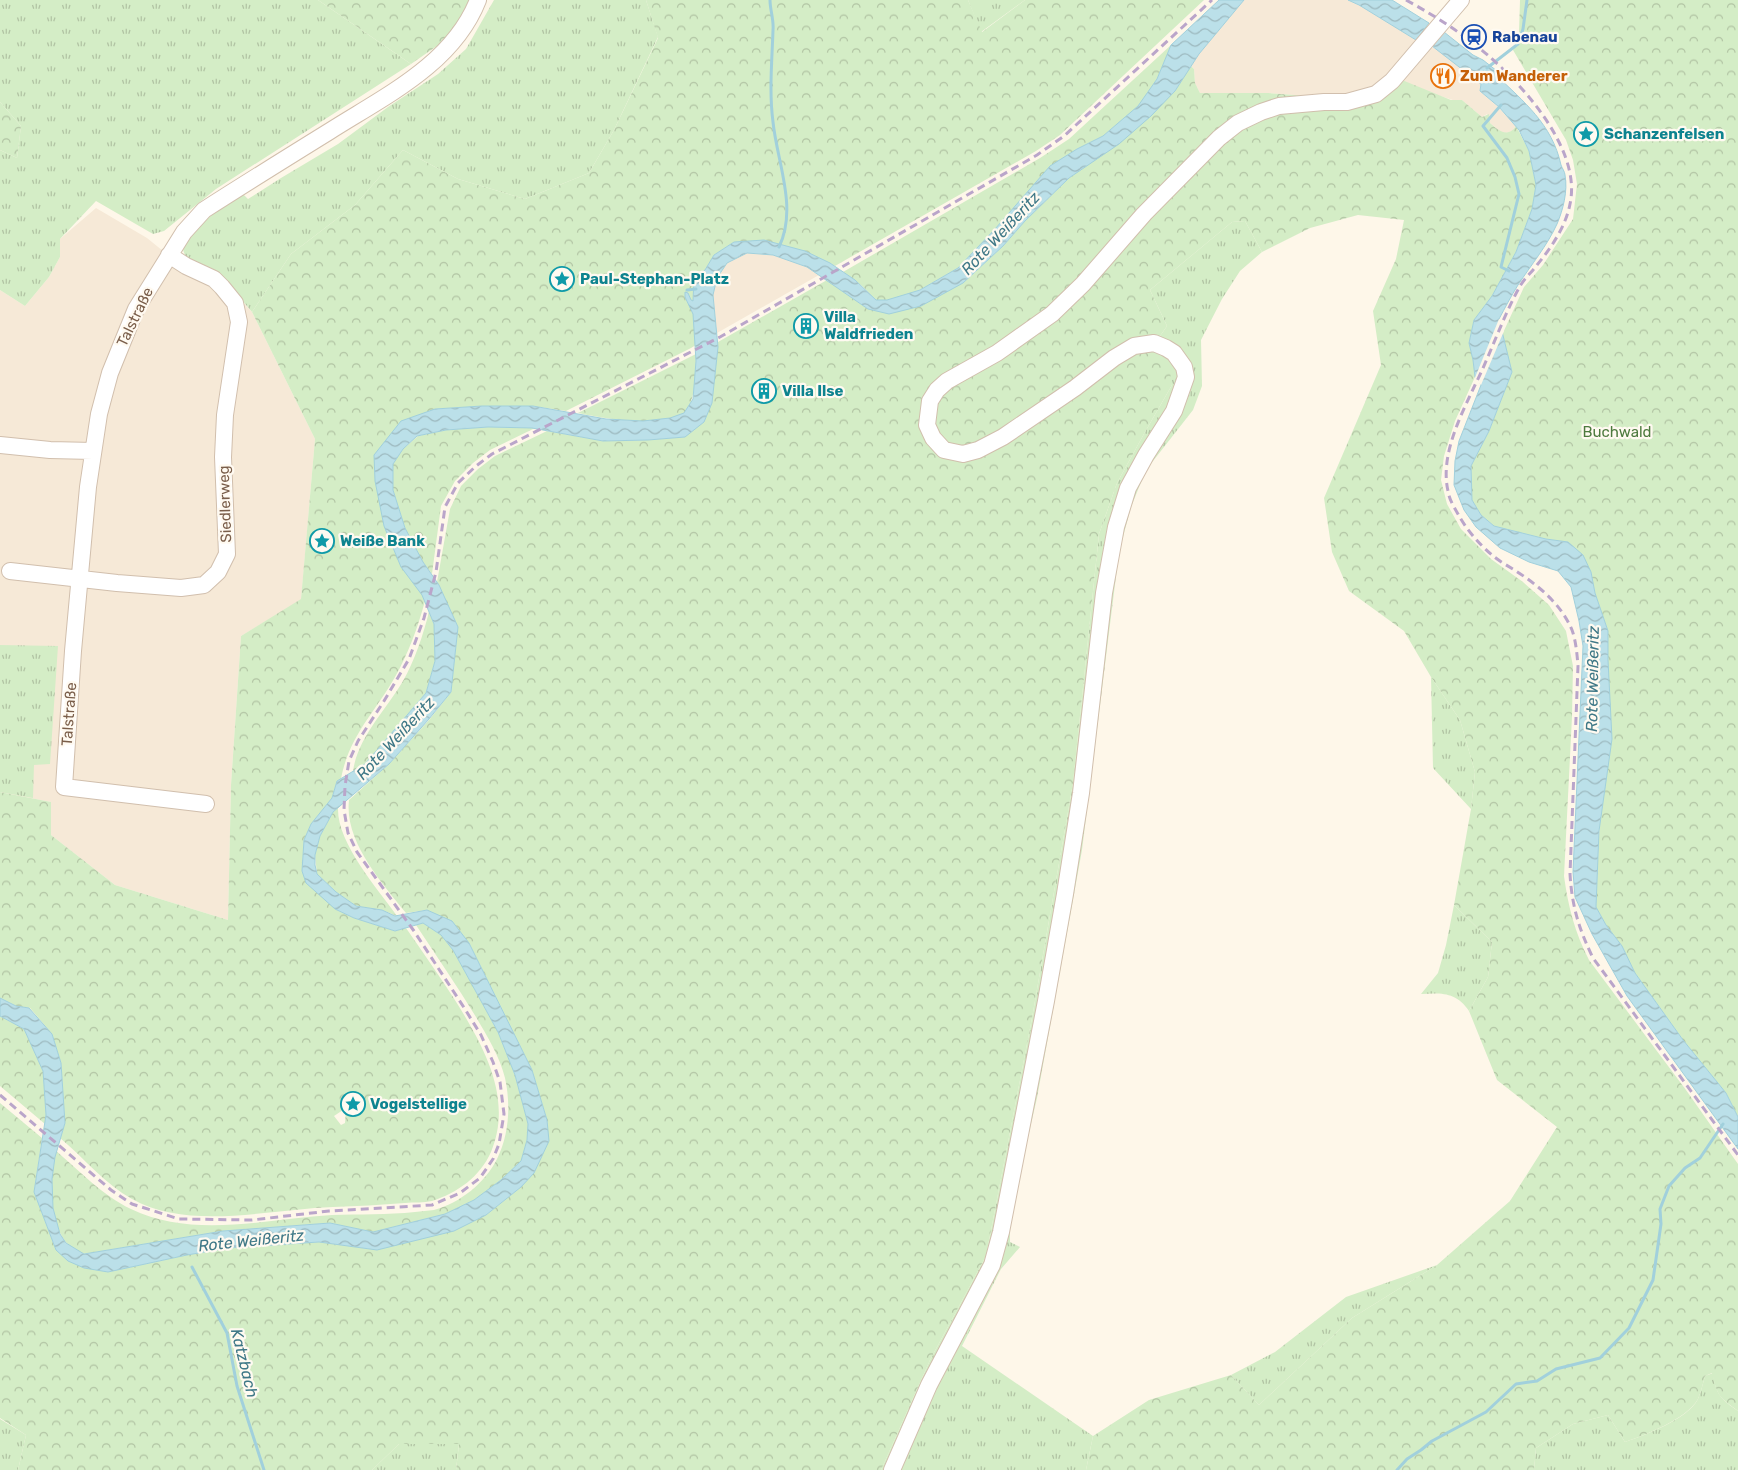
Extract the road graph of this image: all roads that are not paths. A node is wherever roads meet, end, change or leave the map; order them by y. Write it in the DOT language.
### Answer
graph roads {
  1 [pos="478,0"];
  2 [pos="1461,0"];
  3 [pos="170,255"];
  4 [pos="0,445"];
  5 [pos="93,451"];
  6 [pos="10,571"];
  7 [pos="80,580"];
  8 [pos="206,804"];
  9 [pos="892,1470"];
  1 -- 3 [label="street, Talstraße"];
  2 -- 9 [label="street"];
  3 -- 5 [label="street, Talstraße"];
  3 -- 7 [label="street, Siedlerweg"];
  4 -- 5 [label="street"];
  5 -- 7 [label="street, Talstraße"];
  6 -- 7 [label="street, Siedlerweg"];
  7 -- 8 [label="street, Talstraße"];
}
